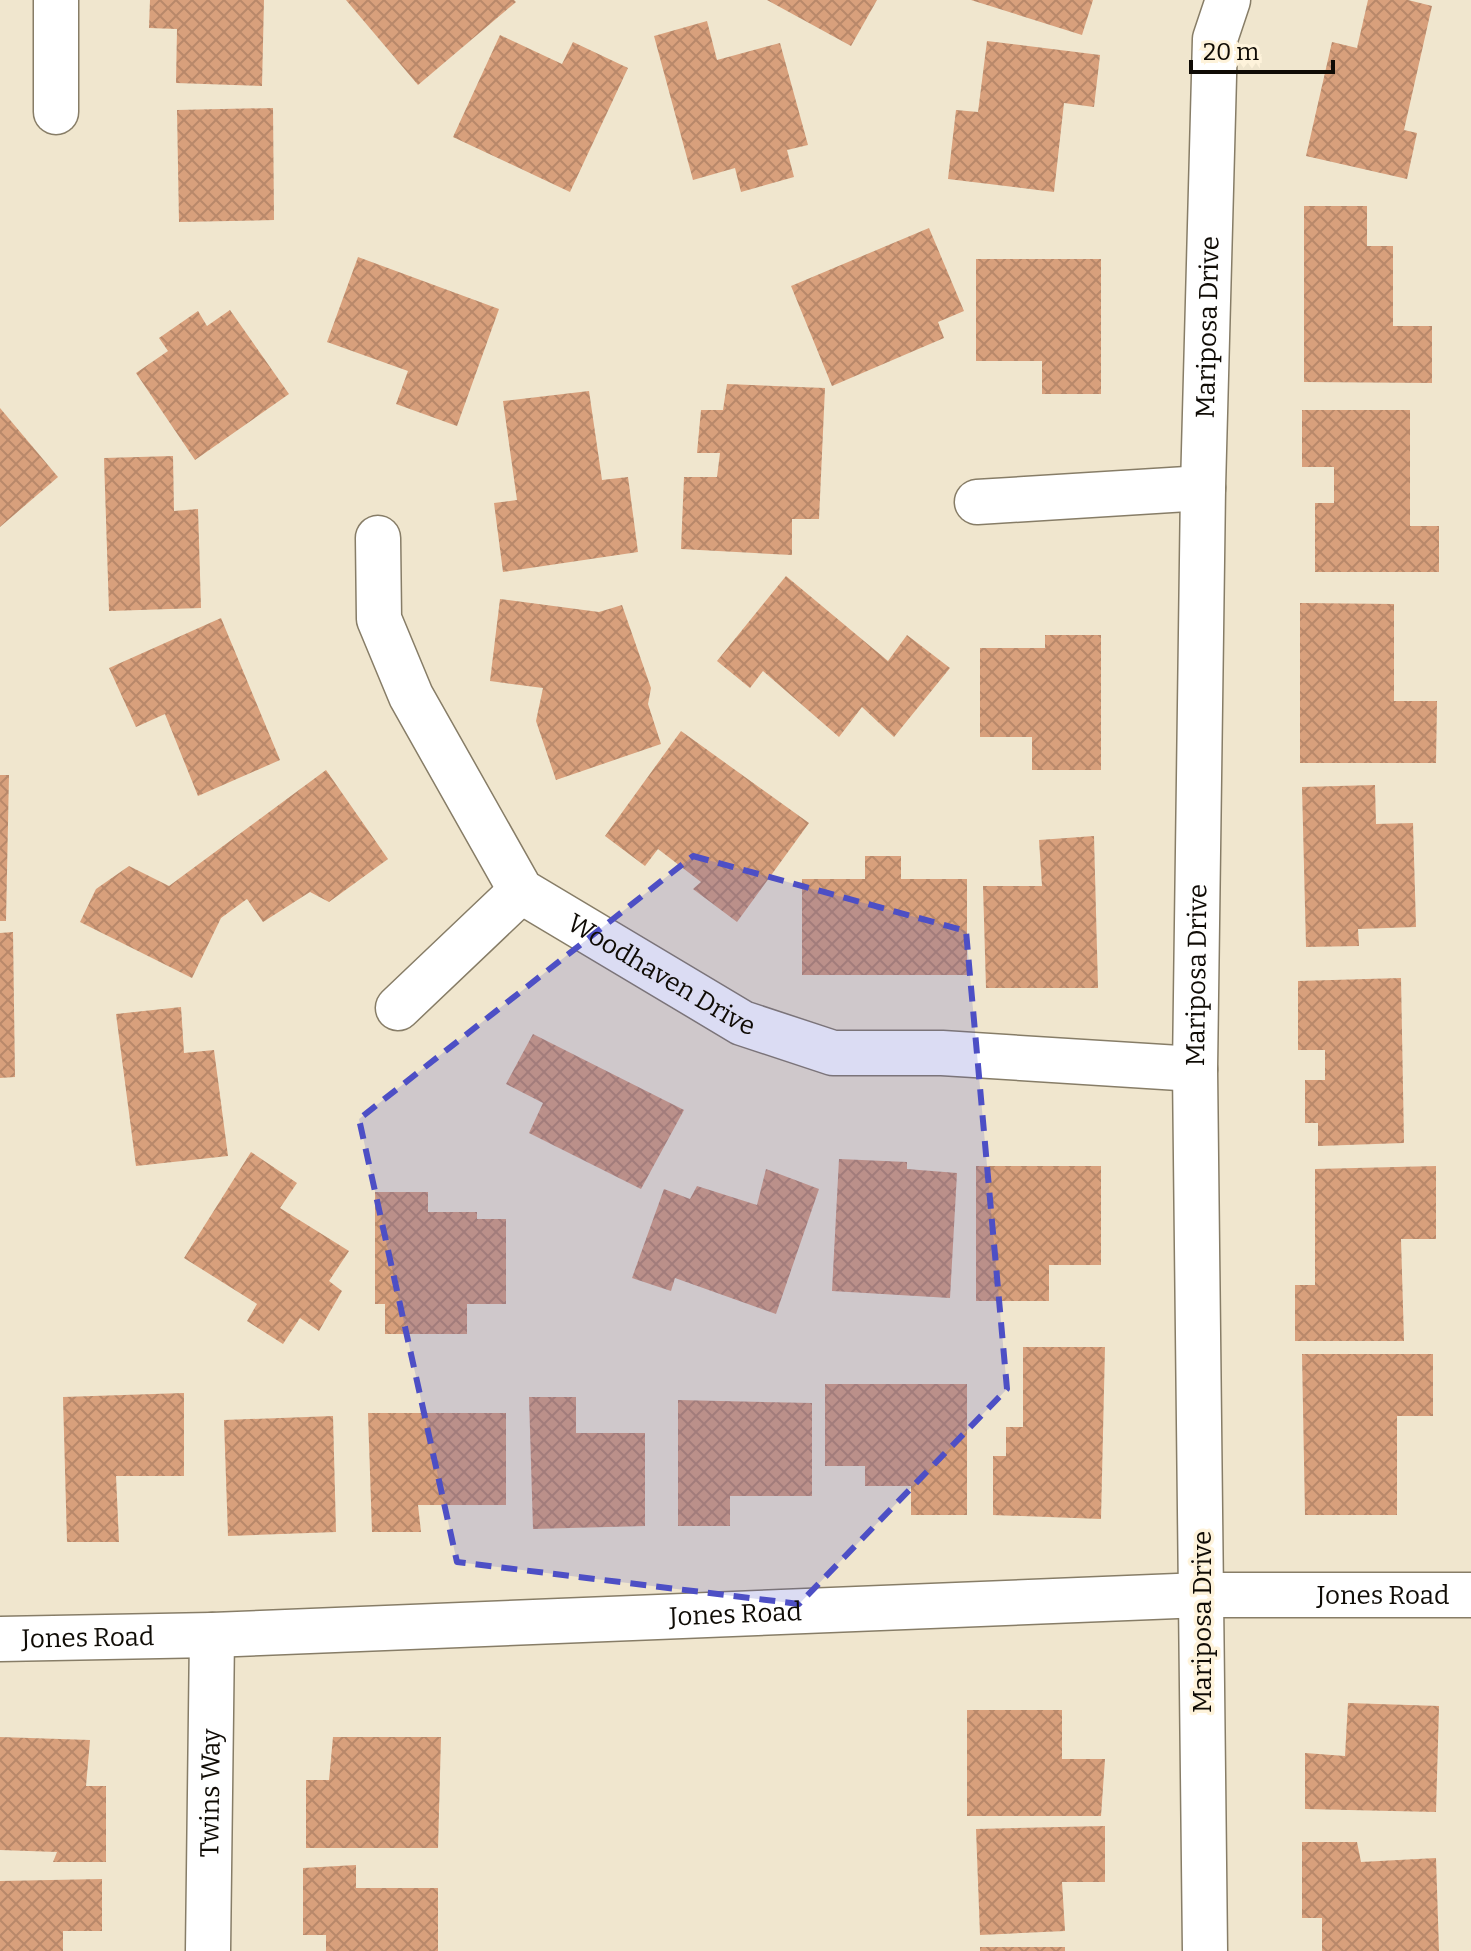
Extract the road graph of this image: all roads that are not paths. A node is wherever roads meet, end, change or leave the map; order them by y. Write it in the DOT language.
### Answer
graph roads {
  1 [pos="56,0"];
  2 [pos="1228,0"];
  3 [pos="56,112"];
  4 [pos="1203,488"];
  5 [pos="977,502"];
  6 [pos="378,538"];
  7 [pos="521,891"];
  8 [pos="398,1008"];
  9 [pos="1195,1069"];
  10 [pos="1202,1595"];
  11 [pos="1471,1595"];
  12 [pos="212,1635"];
  13 [pos="0,1639"];
  14 [pos="208,1951"];
  15 [pos="1205,1951"];
  1 -- 3 [label="street"];
  2 -- 4 [label="street, Mariposa Drive"];
  4 -- 5 [label="street"];
  4 -- 9 [label="street, Mariposa Drive"];
  6 -- 7 [label="street"];
  7 -- 8 [label="street"];
  7 -- 9 [label="street, Woodhaven Drive"];
  9 -- 10 [label="street, Mariposa Drive"];
  10 -- 11 [label="street, Jones Road"];
  10 -- 12 [label="street, Jones Road"];
  10 -- 15 [label="street, Mariposa Drive"];
  12 -- 13 [label="street, Jones Road"];
  12 -- 14 [label="street, Twins Way"];
}
